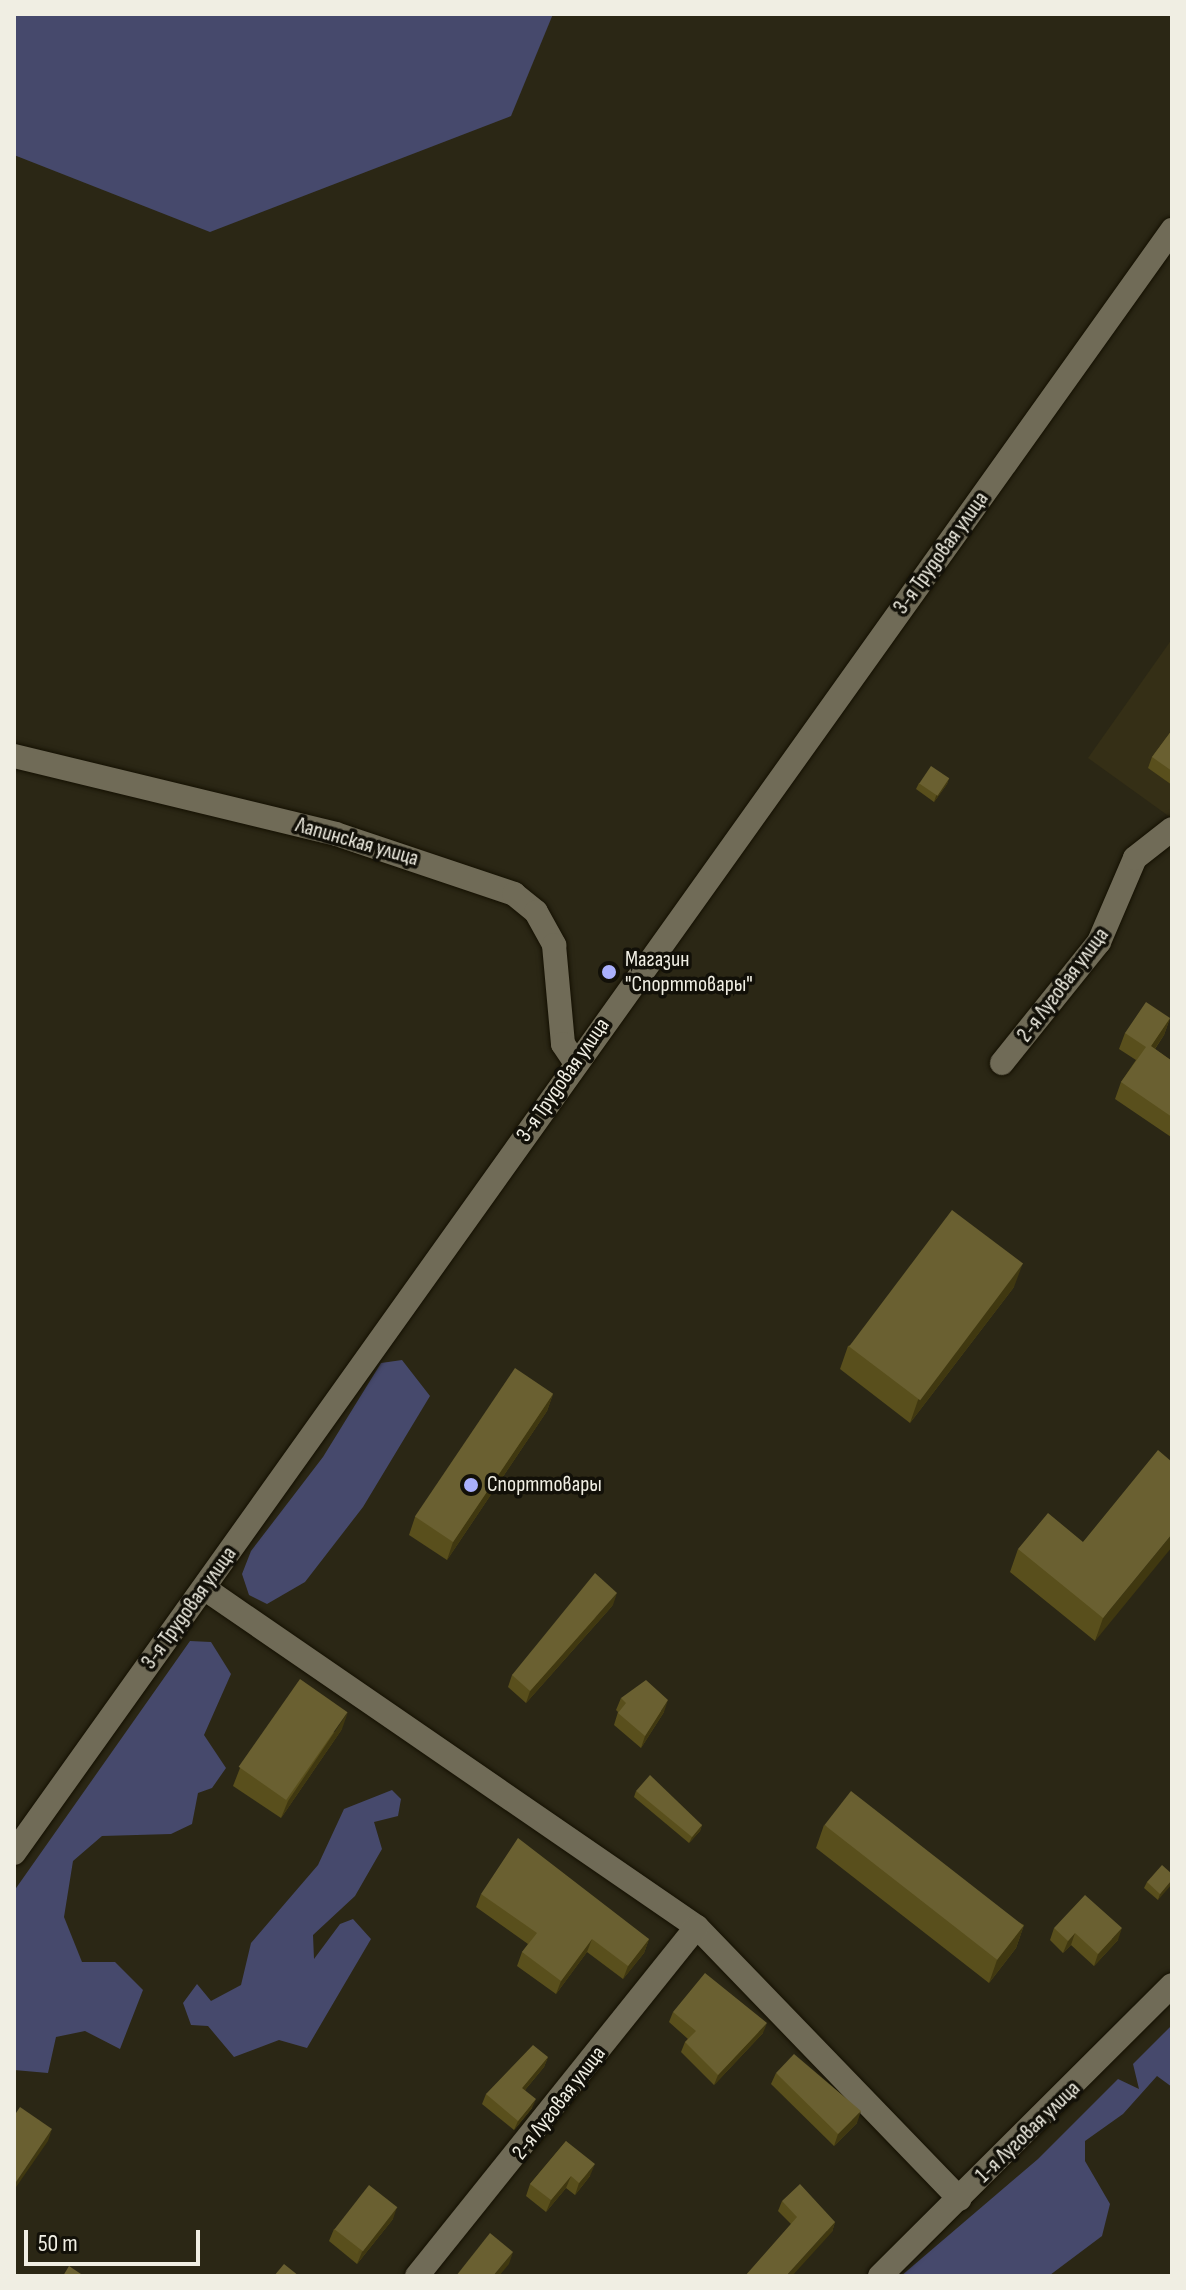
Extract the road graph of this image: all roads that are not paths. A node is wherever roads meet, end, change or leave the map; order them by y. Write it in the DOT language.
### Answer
graph roads {
  1 [pos="1172,230"];
  2 [pos="14,756"];
  3 [pos="1172,829"];
  4 [pos="575,1062"];
  5 [pos="1002,1063"];
  6 [pos="204,1588"];
  7 [pos="14,1853"];
  8 [pos="697,1927"];
  9 [pos="1172,1985"];
  10 [pos="960,2199"];
  11 [pos="417,2276"];
  12 [pos="880,2276"];
  1 -- 4 [label="street, 3-я Трудовая улица"];
  2 -- 4 [label="street, Лапинская улица"];
  3 -- 5 [label="street, 2-я Луговая улица"];
  4 -- 6 [label="street, 3-я Трудовая улица"];
  6 -- 7 [label="street, 3-я Трудовая улица"];
  6 -- 8 [label="street"];
  8 -- 10 [label="street"];
  8 -- 11 [label="street, 2-я Луговая улица"];
  9 -- 10 [label="street, 1-я Луговая улица"];
  10 -- 12 [label="street, 1-я Луговая улица"];
}
